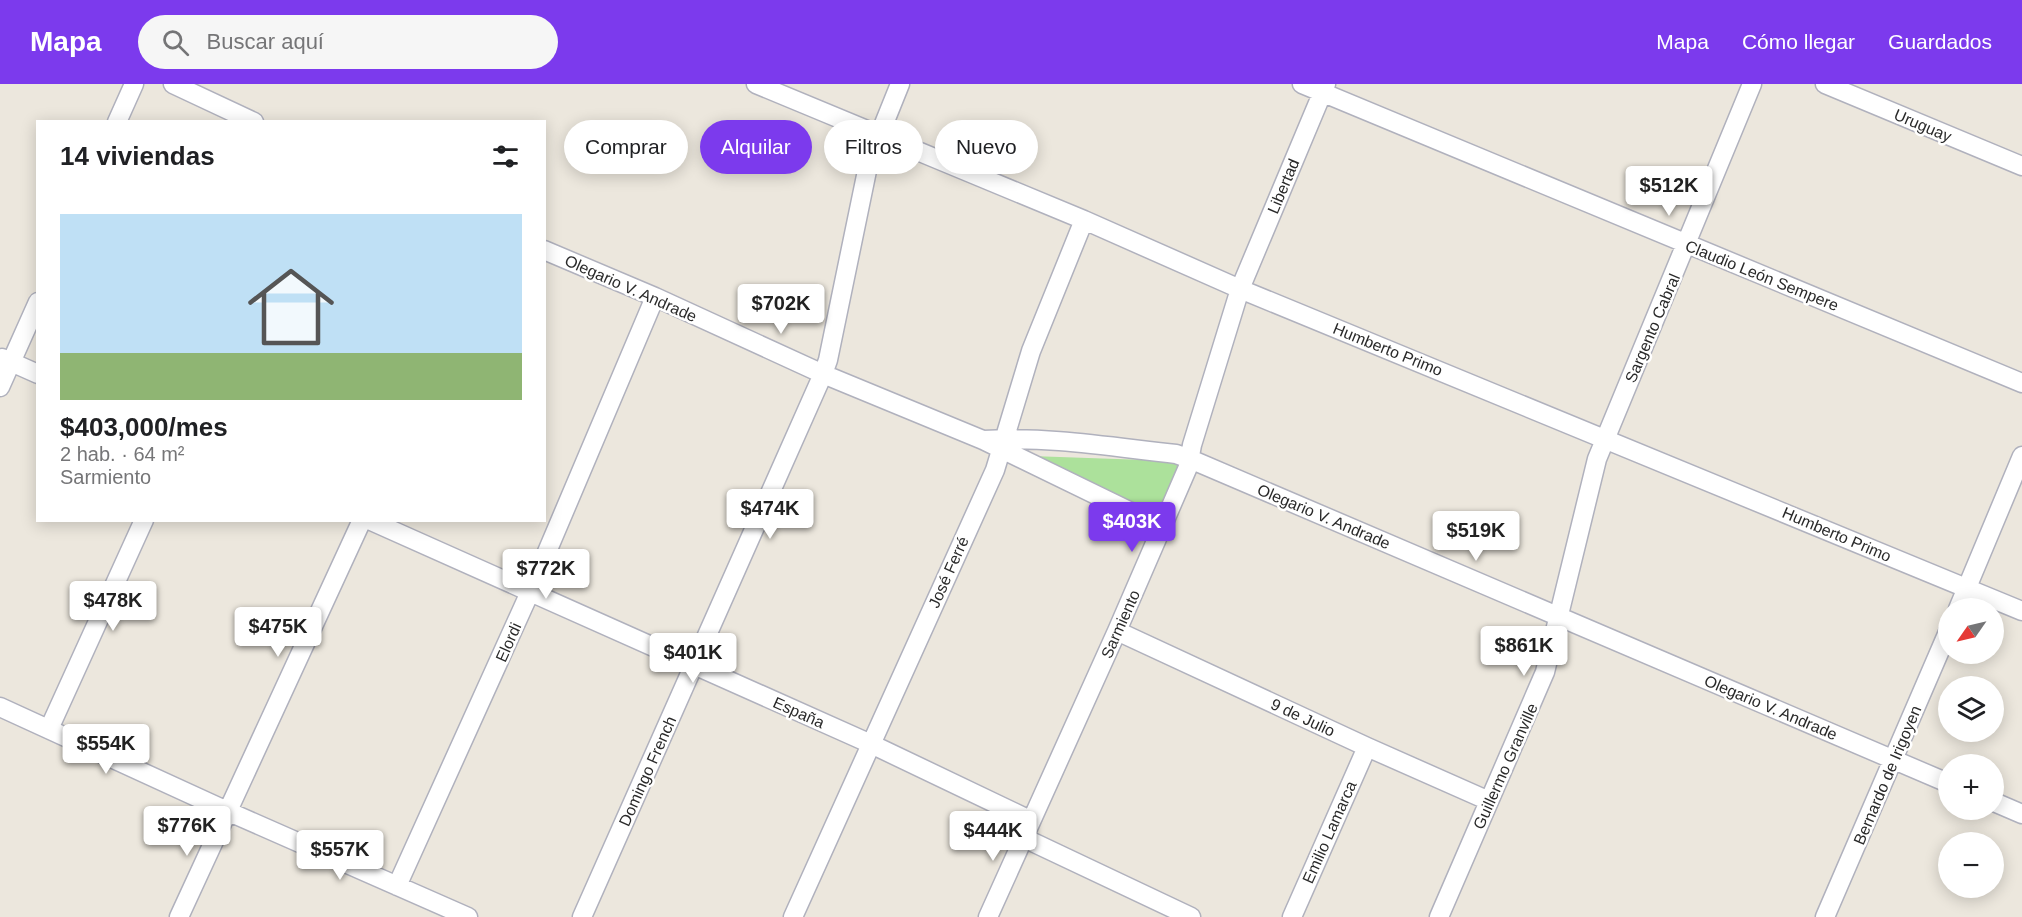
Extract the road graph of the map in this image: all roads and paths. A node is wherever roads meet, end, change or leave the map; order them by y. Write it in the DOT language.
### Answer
graph roads {
  1 [pos="134,84"];
  2 [pos="173,84"];
  3 [pos="756,84"];
  4 [pos="900,84"];
  5 [pos="1302,84"];
  6 [pos="1752,84"];
  7 [pos="1825,84"];
  8 [pos="1324,88"];
  9 [pos="118,120"];
  10 [pos="250,120"];
  11 [pos="844,120"];
  12 [pos="884,120"];
  13 [pos="923,153"];
  14 [pos="2022,166"];
  15 [pos="866,174"];
  16 [pos="1084,220"];
  17 [pos="1687,244"];
  18 [pos="546,251"];
  19 [pos="1240,289"];
  20 [pos="655,297"];
  21 [pos="36,306"];
  22 [pos="5,360"];
  23 [pos="36,373"];
  24 [pos="823,374"];
  25 [pos="2022,382"];
  26 [pos="0,387"];
  27 [pos="1605,438"];
  28 [pos="1003,445"];
  29 [pos="2022,456"];
  30 [pos="1190,459"];
  31 [pos="143,522"];
  32 [pos="361,522"];
  33 [pos="373,522"];
  34 [pos="1162,527"];
  35 [pos="1967,588"];
  36 [pos="530,592"];
  37 [pos="1963,598"];
  38 [pos="2022,611"];
  39 [pos="1559,617"];
  40 [pos="1117,631"];
  41 [pos="1938,656"];
  42 [pos="695,665"];
  43 [pos="0,707"];
  44 [pos="50,729"];
  45 [pos="871,744"];
  46 [pos="1367,747"];
  47 [pos="1895,760"];
  48 [pos="1938,779"];
  49 [pos="1489,801"];
  50 [pos="2004,806"];
  51 [pos="227,811"];
  52 [pos="2022,814"];
  53 [pos="1030,820"];
  54 [pos="1024,838"];
  55 [pos="397,886"];
  56 [pos="179,917"];
  57 [pos="468,917"];
  58 [pos="582,917"];
  59 [pos="793,917"];
  60 [pos="988,917"];
  61 [pos="1191,917"];
  62 [pos="1292,917"];
  63 [pos="1439,917"];
  64 [pos="1825,917"];
  1 -- 9 [label="street"];
  2 -- 10 [label="street"];
  3 -- 11 [label="street, Humberto Primo"];
  4 -- 12 [label="street, Domingo French"];
  5 -- 8 [label="street, Claudio León Sempere"];
  6 -- 17 [label="street, Sargento Cabral"];
  7 -- 14 [label="street, Uruguay"];
  8 -- 17 [label="street, Claudio León Sempere"];
  8 -- 19 [label="street, Libertad"];
  13 -- 16 [label="street, Humberto Primo"];
  15 -- 24 [label="street, Domingo French"];
  16 -- 19 [label="street, Humberto Primo"];
  16 -- 28 [label="street, José Ferré"];
  17 -- 25 [label="street, Claudio León Sempere"];
  17 -- 27 [label="street, Sargento Cabral"];
  18 -- 20 [label="street, Olegario V. Andrade"];
  19 -- 27 [label="street, Humberto Primo"];
  19 -- 30 [label="street, Sarmiento"];
  20 -- 24 [label="street, Olegario V. Andrade"];
  20 -- 36 [label="street, Elordi"];
  21 -- 22 [label="street"];
  22 -- 23 [label="street"];
  22 -- 26 [label="street"];
  24 -- 28 [label="street, Olegario V. Andrade"];
  24 -- 42 [label="street, Domingo French"];
  27 -- 35 [label="street, Humberto Primo"];
  27 -- 39 [label="street, Guillermo Granville"];
  28 -- 30 [label="street, Olegario V. Andrade"];
  28 -- 34 [label="street, Olegario V. Andrade"];
  28 -- 45 [label="street, José Ferré"];
  29 -- 35 [label="street"];
  30 -- 34 [label="street, Sarmiento"];
  30 -- 39 [label="street, Olegario V. Andrade"];
  31 -- 44 [label="street"];
  32 -- 51 [label="street"];
  33 -- 36 [label="street, España"];
  34 -- 40 [label="street, Sarmiento"];
  35 -- 37 [label="street"];
  35 -- 38 [label="street, Humberto Primo"];
  36 -- 42 [label="street, España"];
  36 -- 55 [label="street, Elordi"];
  39 -- 47 [label="street, Olegario V. Andrade"];
  39 -- 49 [label="street, Guillermo Granville"];
  40 -- 46 [label="street, 9 de Julio"];
  40 -- 53 [label="street, Sarmiento"];
  41 -- 47 [label="street, Bernardo de Irigoyen"];
  42 -- 45 [label="street, España"];
  42 -- 58 [label="street, Domingo French"];
  43 -- 44 [label="street"];
  44 -- 51 [label="street"];
  45 -- 53 [label="street, España"];
  45 -- 59 [label="street, José Ferré"];
  46 -- 49 [label="street, 9 de Julio"];
  46 -- 62 [label="street, Emilio Lamarca"];
  47 -- 48 [label="street, Olegario V. Andrade"];
  47 -- 64 [label="street, Bernardo de Irigoyen"];
  49 -- 63 [label="street, Guillermo Granville"];
  50 -- 52 [label="street"];
  51 -- 55 [label="street"];
  51 -- 56 [label="street"];
  53 -- 54 [label="street, Sarmiento"];
  54 -- 60 [label="street, Sarmiento"];
  54 -- 61 [label="street"];
  55 -- 57 [label="street"];
}
